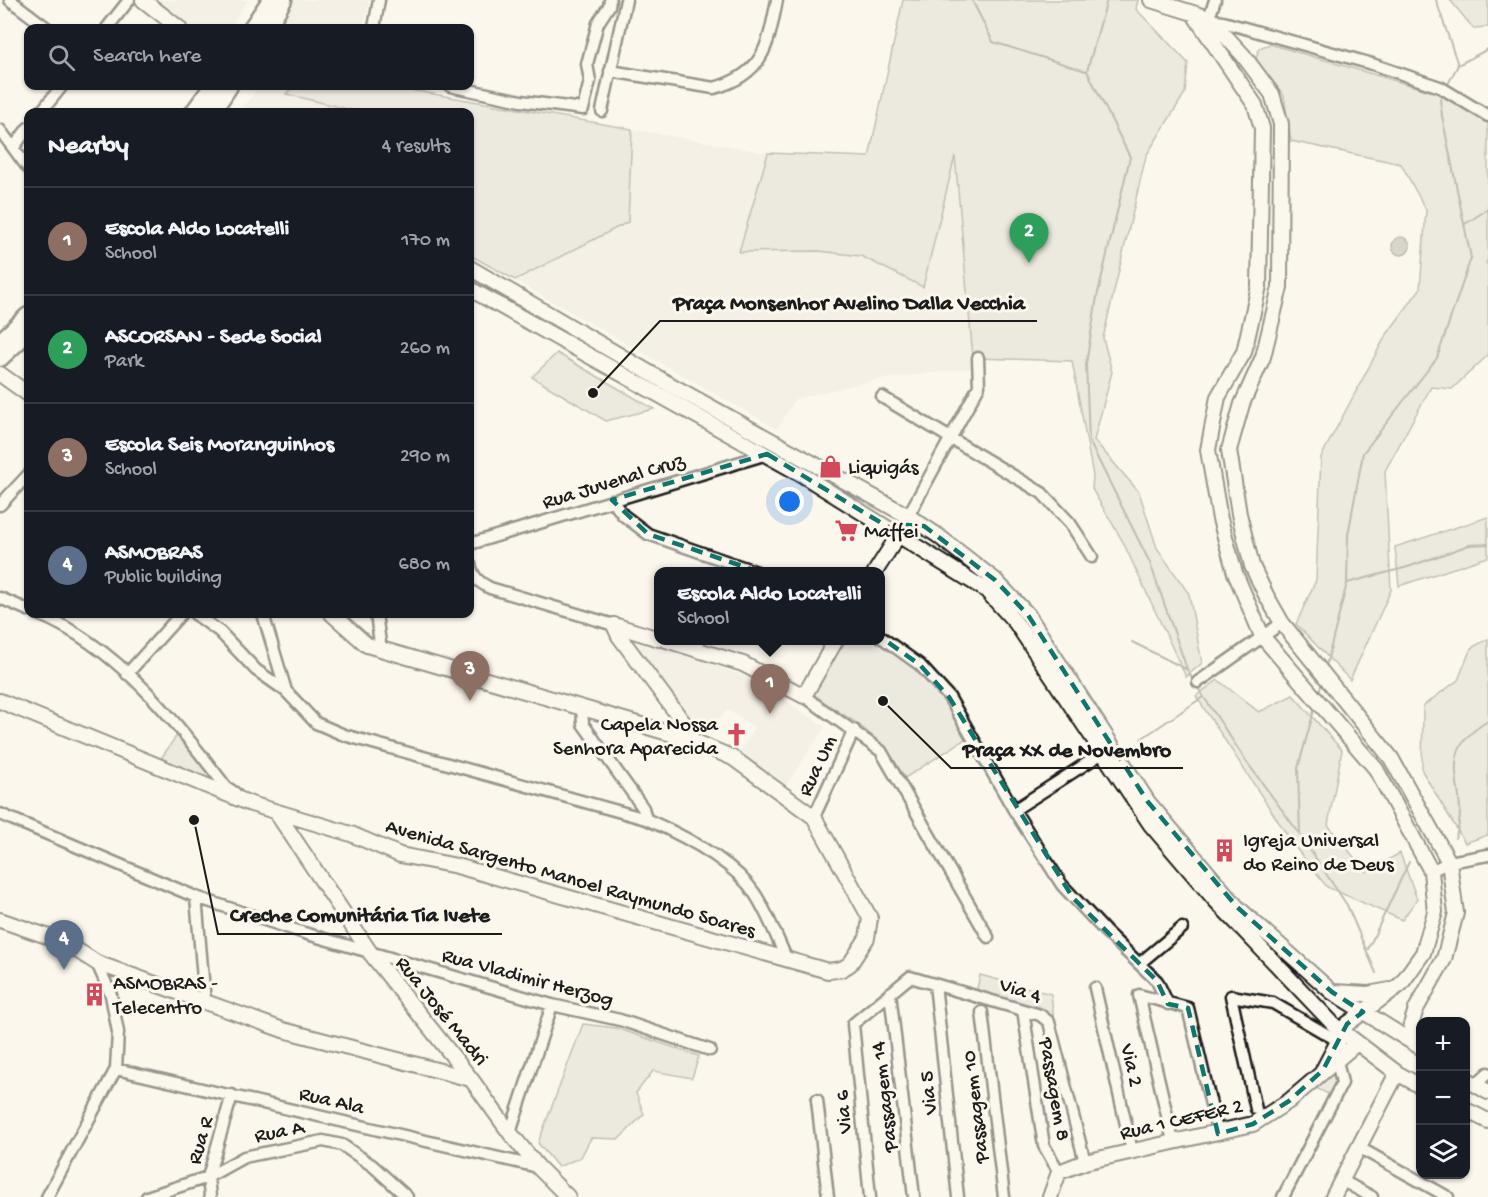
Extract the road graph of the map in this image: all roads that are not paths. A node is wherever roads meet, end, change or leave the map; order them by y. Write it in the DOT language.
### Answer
graph roads {
  1 [pos="10,0"];
  2 [pos="129,0"];
  3 [pos="143,0"];
  4 [pos="271,0"];
  5 [pos="283,0"];
  6 [pos="379,0"];
  7 [pos="610,0"];
  8 [pos="626,0"];
  9 [pos="777,0"];
  10 [pos="1151,0"];
  11 [pos="1215,0"];
  12 [pos="1192,13"];
  13 [pos="1209,18"];
  14 [pos="42,24"];
  15 [pos="110,24"];
  16 [pos="173,24"];
  17 [pos="255,24"];
  18 [pos="269,24"];
  19 [pos="375,24"];
  20 [pos="610,71"];
  21 [pos="59,90"];
  22 [pos="212,90"];
  23 [pos="226,90"];
  24 [pos="470,90"];
  25 [pos="44,108"];
  26 [pos="208,108"];
  27 [pos="209,108"];
  28 [pos="602,111"];
  29 [pos="1488,116"];
  30 [pos="0,130"];
  31 [pos="24,133"];
  32 [pos="14,147"];
  33 [pos="24,162"];
  34 [pos="474,270"];
  35 [pos="474,290"];
  36 [pos="24,320"];
  37 [pos="24,336"];
  38 [pos="0,342"];
  39 [pos="1244,352"];
  40 [pos="1263,357"];
  41 [pos="0,358"];
  42 [pos="978,358"];
  43 [pos="0,374"];
  44 [pos="24,391"];
  45 [pos="882,396"];
  46 [pos="953,438"];
  47 [pos="767,454"];
  48 [pos="24,479"];
  49 [pos="612,500"];
  50 [pos="0,505"];
  51 [pos="1239,514"];
  52 [pos="908,516"];
  53 [pos="1220,519"];
  54 [pos="879,521"];
  55 [pos="924,526"];
  56 [pos="898,533"];
  57 [pos="474,543"];
  58 [pos="1092,557"];
  59 [pos="743,567"];
  60 [pos="878,567"];
  61 [pos="474,577"];
  62 [pos="0,598"];
  63 [pos="24,608"];
  64 [pos="47,618"];
  65 [pos="177,618"];
  66 [pos="201,618"];
  67 [pos="264,618"];
  68 [pos="337,618"];
  69 [pos="377,618"];
  70 [pos="1282,623"];
  71 [pos="614,625"];
  72 [pos="1262,636"];
  73 [pos="654,637"];
  74 [pos="885,640"];
  75 [pos="683,645"];
  76 [pos="833,645"];
  77 [pos="381,650"];
  78 [pos="128,674"];
  79 [pos="1198,682"];
  80 [pos="286,691"];
  81 [pos="804,696"];
  82 [pos="0,701"];
  83 [pos="582,708"];
  84 [pos="854,730"];
  85 [pos="689,739"];
  86 [pos="1101,754"];
  87 [pos="251,804"];
  88 [pos="1014,810"];
  89 [pos="276,812"];
  90 [pos="0,814"];
  91 [pos="814,817"];
  92 [pos="646,819"];
  93 [pos="1488,855"];
  94 [pos="1449,862"];
  95 [pos="1431,871"];
  96 [pos="196,897"];
  97 [pos="3,924"];
  98 [pos="1182,928"];
  99 [pos="988,937"];
  100 [pos="372,954"];
  101 [pos="787,960"];
  102 [pos="97,963"];
  103 [pos="1140,963"];
  104 [pos="1406,978"];
  105 [pos="935,984"];
  106 [pos="1095,987"];
  107 [pos="1395,989"];
  108 [pos="1427,989"];
  109 [pos="1332,992"];
  110 [pos="890,993"];
  111 [pos="205,1002"];
  112 [pos="1168,1004"];
  113 [pos="552,1005"];
  114 [pos="1023,1010"];
  115 [pos="982,1012"];
  116 [pos="1363,1012"];
  117 [pos="853,1024"];
  118 [pos="1341,1037"];
  119 [pos="1416,1038"];
  120 [pos="1357,1043"];
  121 [pos="1416,1044"];
  122 [pos="710,1050"];
  123 [pos="1334,1058"];
  124 [pos="116,1069"];
  125 [pos="1397,1073"];
  126 [pos="1488,1073"];
  127 [pos="471,1079"];
  128 [pos="1416,1084"];
  129 [pos="1476,1085"];
  130 [pos="232,1095"];
  131 [pos="817,1100"];
  132 [pos="1256,1109"];
  133 [pos="1470,1112"];
  134 [pos="1488,1121"];
  135 [pos="510,1133"];
  136 [pos="1218,1134"];
  137 [pos="1173,1141"];
  138 [pos="1358,1147"];
  139 [pos="1132,1151"];
  140 [pos="1085,1162"];
  141 [pos="538,1167"];
  142 [pos="1059,1172"];
  143 [pos="208,1176"];
  144 [pos="1341,1180"];
  145 [pos="47,1197"];
  146 [pos="147,1197"];
  147 [pos="210,1197"];
  148 [pos="407,1197"];
  149 [pos="568,1197"];
  150 [pos="828,1197"];
  151 [pos="870,1197"];
  152 [pos="914,1197"];
  153 [pos="958,1197"];
  154 [pos="1004,1197"];
  155 [pos="1050,1197"];
  156 [pos="1283,1197"];
  157 [pos="1333,1197"];
  158 [pos="1372,1197"];
  159 [pos="1448,1197"];
  1 -- 14 [label="street"];
  2 -- 15 [label="street"];
  3 -- 16 [label="street"];
  4 -- 17 [label="main road"];
  5 -- 18 [label="main road"];
  6 -- 19 [label="street"];
  7 -- 24 [label="street"];
  8 -- 20 [label="street"];
  9 -- 20 [label="street"];
  10 -- 12 [label="street"];
  11 -- 13 [label="street"];
  12 -- 13 [label="street"];
  12 -- 39 [label="street"];
  13 -- 29 [label="street"];
  13 -- 40 [label="street"];
  20 -- 28 [label="street"];
  21 -- 25 [label="street"];
  22 -- 26 [label="main road"];
  23 -- 27 [label="main road"];
  30 -- 32 [label="street"];
  31 -- 32 [label="street"];
  32 -- 33 [label="street"];
  34 -- 52 [label="street"];
  35 -- 47 [label="street"];
  36 -- 38 [label="main road"];
  37 -- 41 [label="main road"];
  39 -- 40 [label="street"];
  39 -- 53 [label="street"];
  40 -- 51 [label="street"];
  42 -- 46 [label="street"];
  43 -- 44 [label="street"];
  45 -- 46 [label="street"];
  46 -- 52 [label="street"];
  46 -- 58 [label="street"];
  47 -- 49 [label="street, Rua Juvenal Cruz"];
  47 -- 54 [label="street"];
  48 -- 50 [label="street"];
  49 -- 57 [label="street, Rua Juvenal Cruz"];
  49 -- 59 [label="street"];
  51 -- 53 [label="street"];
  51 -- 70 [label="street"];
  52 -- 54 [label="street"];
  52 -- 55 [label="street"];
  53 -- 72 [label="street"];
  54 -- 56 [label="street"];
  55 -- 56 [label="street"];
  55 -- 109 [label="street"];
  56 -- 60 [label="street"];
  56 -- 86 [label="street"];
  61 -- 71 [label="street"];
  62 -- 63 [label="street"];
  64 -- 78 [label="street"];
  65 -- 78 [label="street"];
  66 -- 80 [label="street"];
  67 -- 80 [label="street"];
  68 -- 77 [label="street"];
  69 -- 77 [label="street"];
  70 -- 72 [label="street"];
  70 -- 94 [label="street"];
  71 -- 73 [label="street"];
  71 -- 85 [label="street"];
  72 -- 79 [label="street"];
  72 -- 95 [label="street"];
  74 -- 88 [label="street"];
  75 -- 81 [label="street"];
  76 -- 81 [label="street"];
  77 -- 83 [label="street"];
  78 -- 87 [label="street"];
  80 -- 92 [label="street"];
  81 -- 84 [label="street"];
  82 -- 87 [label="street, Avenida Sargento Manoel Raymundo Soares"];
  83 -- 85 [label="street"];
  83 -- 92 [label="street"];
  84 -- 91 [label="street, Rua Um"];
  84 -- 99 [label="street"];
  85 -- 91 [label="street"];
  86 -- 88 [label="street"];
  86 -- 118 [label="street"];
  87 -- 89 [label="street, Avenida Sargento Manoel Raymundo Soares"];
  88 -- 103 [label="street"];
  89 -- 100 [label="street, Rua José Madri"];
  89 -- 101 [label="street, Avenida Sargento Manoel Raymundo Soares"];
  90 -- 96 [label="street, Rua Vladimir Herzog"];
  91 -- 101 [label="street, Avenida Sargento Manoel Raymundo Soares"];
  92 -- 101 [label="street"];
  93 -- 94 [label="street"];
  94 -- 95 [label="street"];
  94 -- 108 [label="street"];
  95 -- 104 [label="street, Rua 1 CEFER 2"];
  96 -- 100 [label="street, Rua Vladimir Herzog"];
  96 -- 111 [label="street"];
  97 -- 102 [label="street"];
  98 -- 103 [label="street"];
  100 -- 113 [label="street, Rua Vladimir Herzog"];
  100 -- 127 [label="street, Rua José Madri"];
  102 -- 111 [label="street"];
  102 -- 124 [label="street"];
  103 -- 112 [label="street"];
  104 -- 107 [label="street, Rua 1 CEFER 2"];
  104 -- 108 [label="street"];
  105 -- 110 [label="street, Via 4"];
  105 -- 114 [label="street, Via 4"];
  105 -- 153 [label="street, Via 5"];
  106 -- 139 [label="street, Via 2"];
  107 -- 109 [label="street"];
  107 -- 116 [label="street, Rua 1 CEFER 2"];
  108 -- 119 [label="street"];
  109 -- 116 [label="street"];
  110 -- 117 [label="street, Via 4"];
  110 -- 152 [label="street, Passagem 14"];
  111 -- 127 [label="street"];
  112 -- 136 [label="street"];
  112 -- 137 [label="street"];
  113 -- 122 [label="street, Rua Vladimir Herzog"];
  113 -- 135 [label="street"];
  114 -- 140 [label="street, Via 4"];
  114 -- 142 [label="street, Passagem 8"];
  115 -- 154 [label="street, Passagem 10"];
  116 -- 118 [label="street, Rua 1 CEFER 2"];
  116 -- 120 [label="street"];
  116 -- 121 [label="street"];
  117 -- 151 [label="street, Via 6"];
  118 -- 120 [label="street"];
  118 -- 123 [label="street, Rua 1 CEFER 2"];
  118 -- 132 [label="street"];
  120 -- 123 [label="street, Rua 1 CEFER 2"];
  120 -- 125 [label="street"];
  123 -- 136 [label="street, Rua 1 CEFER 2"];
  123 -- 156 [label="street"];
  124 -- 130 [label="street, Rua Ala"];
  124 -- 145 [label="street"];
  125 -- 128 [label="street"];
  125 -- 138 [label="street"];
  126 -- 129 [label="street"];
  127 -- 135 [label="street, Rua José Madri"];
  130 -- 141 [label="street, Rua Ala"];
  130 -- 143 [label="street, Rua R"];
  131 -- 150 [label="street"];
  133 -- 134 [label="street"];
  135 -- 141 [label="street, Rua José Madri"];
  136 -- 137 [label="street, Rua 1 CEFER 2"];
  137 -- 139 [label="street, Rua 1 CEFER 2"];
  138 -- 144 [label="street"];
  138 -- 159 [label="street"];
  139 -- 140 [label="street, Rua 1 CEFER 2"];
  140 -- 142 [label="street, Rua 1 CEFER 2"];
  141 -- 149 [label="street, Rua José Madri"];
  142 -- 155 [label="street"];
  143 -- 146 [label="street, Rua A"];
  143 -- 147 [label="street, Rua R"];
  143 -- 148 [label="street, Rua A"];
  144 -- 157 [label="street"];
  144 -- 158 [label="street"];
}
